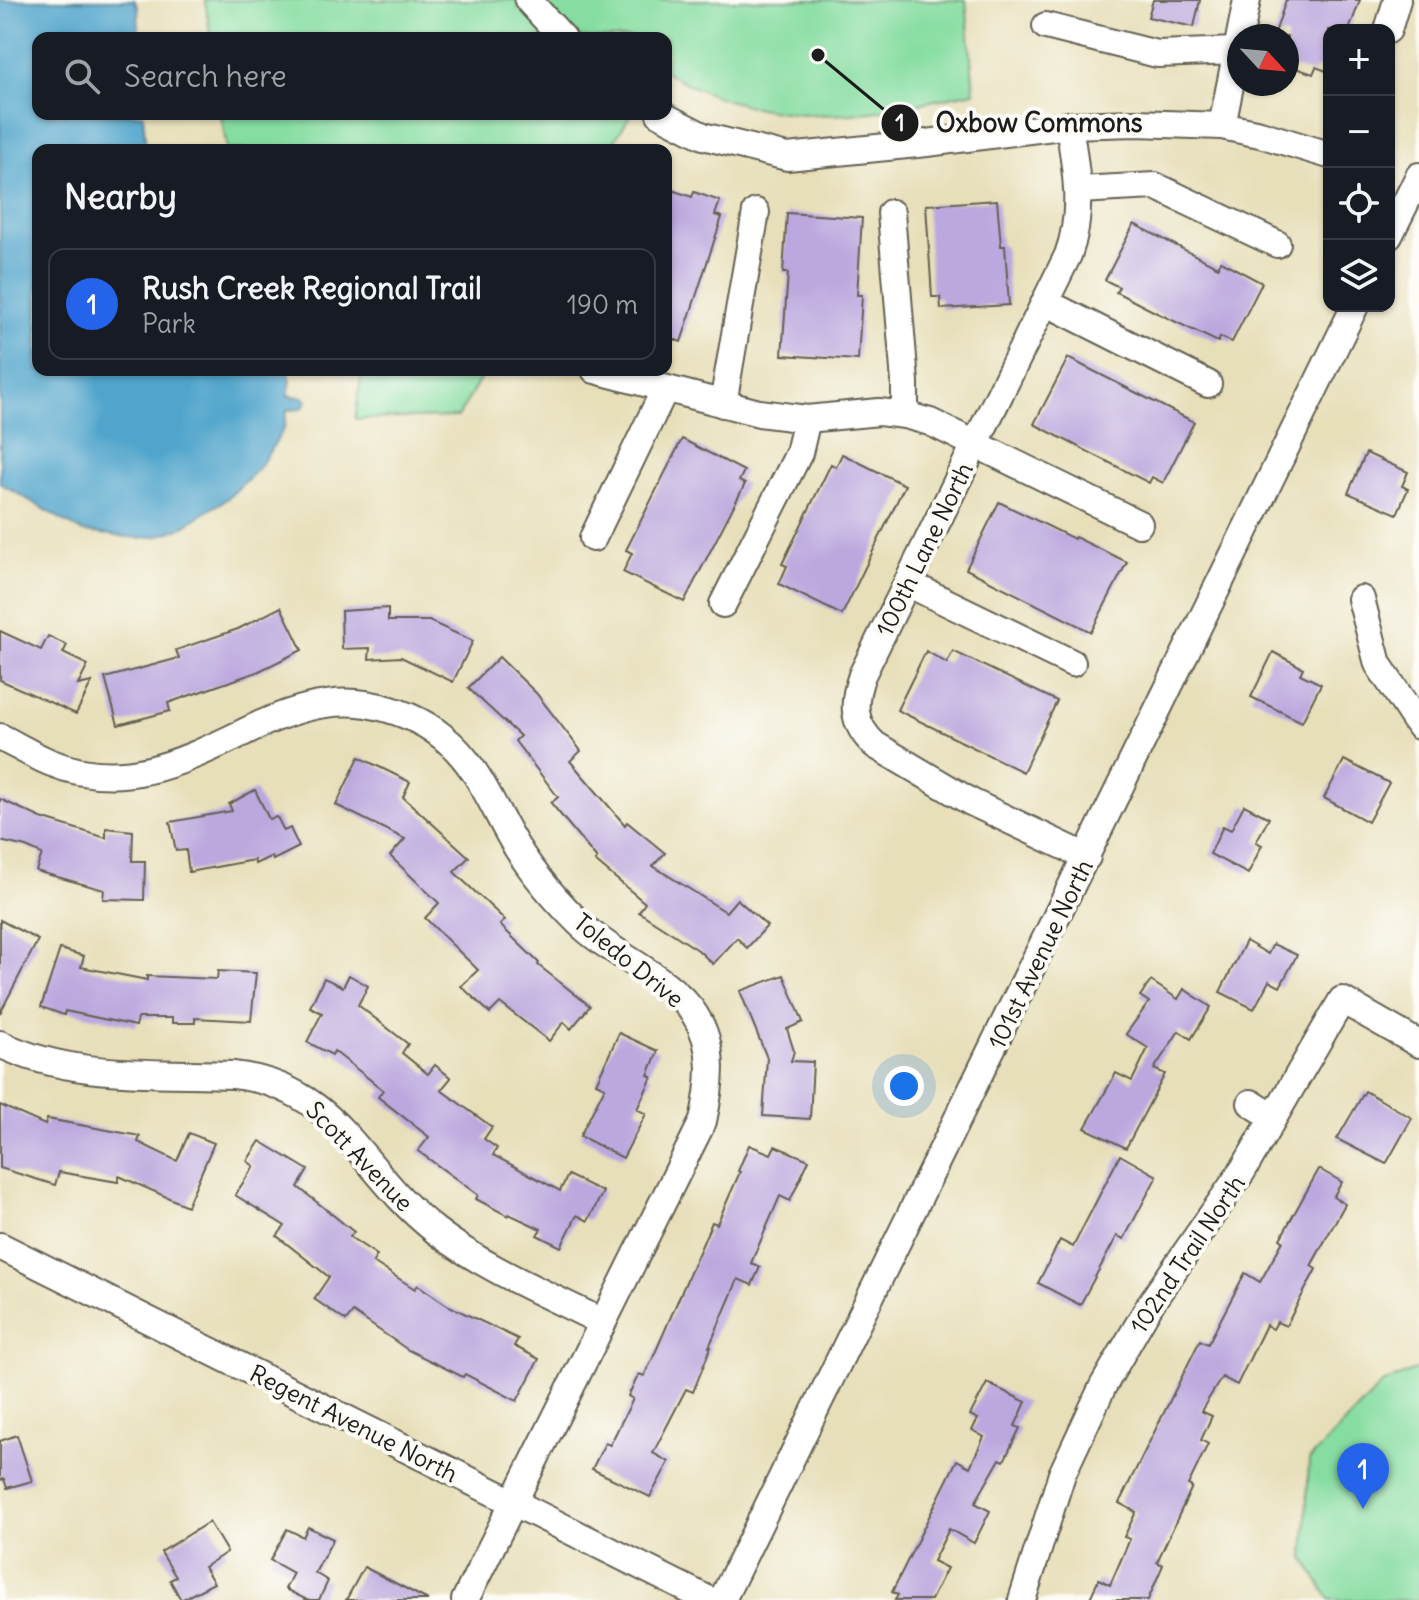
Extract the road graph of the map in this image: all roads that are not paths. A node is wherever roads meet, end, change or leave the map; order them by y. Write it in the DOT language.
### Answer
graph roads {
  1 [pos="528,0"];
  2 [pos="1247,0"];
  3 [pos="1397,0"];
  4 [pos="556,20"];
  5 [pos="1242,24"];
  6 [pos="1390,24"];
  7 [pos="1046,26"];
  8 [pos="1227,51"];
  9 [pos="1228,96"];
  10 [pos="672,120"];
  11 [pos="1069,125"];
  12 [pos="1222,126"];
  13 [pos="1323,153"];
  14 [pos="1409,189"];
  15 [pos="1078,190"];
  16 [pos="756,212"];
  17 [pos="891,213"];
  18 [pos="1395,222"];
  19 [pos="1277,244"];
  20 [pos="1045,302"];
  21 [pos="1352,312"];
  22 [pos="617,376"];
  23 [pos="1208,384"];
  24 [pos="665,389"];
  25 [pos="723,404"];
  26 [pos="905,415"];
  27 [pos="807,419"];
  28 [pos="975,443"];
  29 [pos="1139,524"];
  30 [pos="593,538"];
  31 [pos="907,583"];
  32 [pos="1361,599"];
  33 [pos="723,604"];
  34 [pos="1072,663"];
  35 [pos="1419,726"];
  36 [pos="0,737"];
  37 [pos="1087,857"];
  38 [pos="0,1044"];
  39 [pos="1419,1044"];
  40 [pos="0,1246"];
  41 [pos="602,1322"];
  42 [pos="513,1502"];
  43 [pos="465,1600"];
  44 [pos="709,1600"];
  45 [pos="722,1600"];
  46 [pos="1022,1600"];
  1 -- 4 [label="street"];
  2 -- 5 [label="street"];
  3 -- 6 [label="street"];
  7 -- 8 [label="street"];
  9 -- 12 [label="street"];
  10 -- 11 [label="street"];
  11 -- 12 [label="street"];
  11 -- 15 [label="street, 100th Lane North"];
  12 -- 13 [label="street"];
  14 -- 18 [label="street"];
  15 -- 19 [label="street"];
  15 -- 20 [label="street, 100th Lane North"];
  16 -- 25 [label="street"];
  17 -- 26 [label="street"];
  20 -- 23 [label="street"];
  20 -- 28 [label="street, 100th Lane North"];
  21 -- 37 [label="street, 101st Avenue North"];
  22 -- 24 [label="street"];
  24 -- 25 [label="street"];
  24 -- 30 [label="street"];
  25 -- 27 [label="street"];
  26 -- 27 [label="street"];
  26 -- 28 [label="street"];
  27 -- 33 [label="street"];
  28 -- 29 [label="street"];
  28 -- 31 [label="street, 100th Lane North"];
  31 -- 34 [label="street"];
  31 -- 37 [label="street, 100th Lane North"];
  32 -- 35 [label="street"];
  36 -- 41 [label="street, Toledo Drive"];
  37 -- 45 [label="street, 101st Avenue North"];
  38 -- 41 [label="street, Scott Avenue"];
  39 -- 46 [label="street, 102nd Trail North"];
  40 -- 42 [label="street, Regent Avenue North"];
  41 -- 42 [label="street, Toledo Drive"];
  42 -- 43 [label="street, Toledo Drive"];
  42 -- 44 [label="street, Regent Avenue North"];
}
